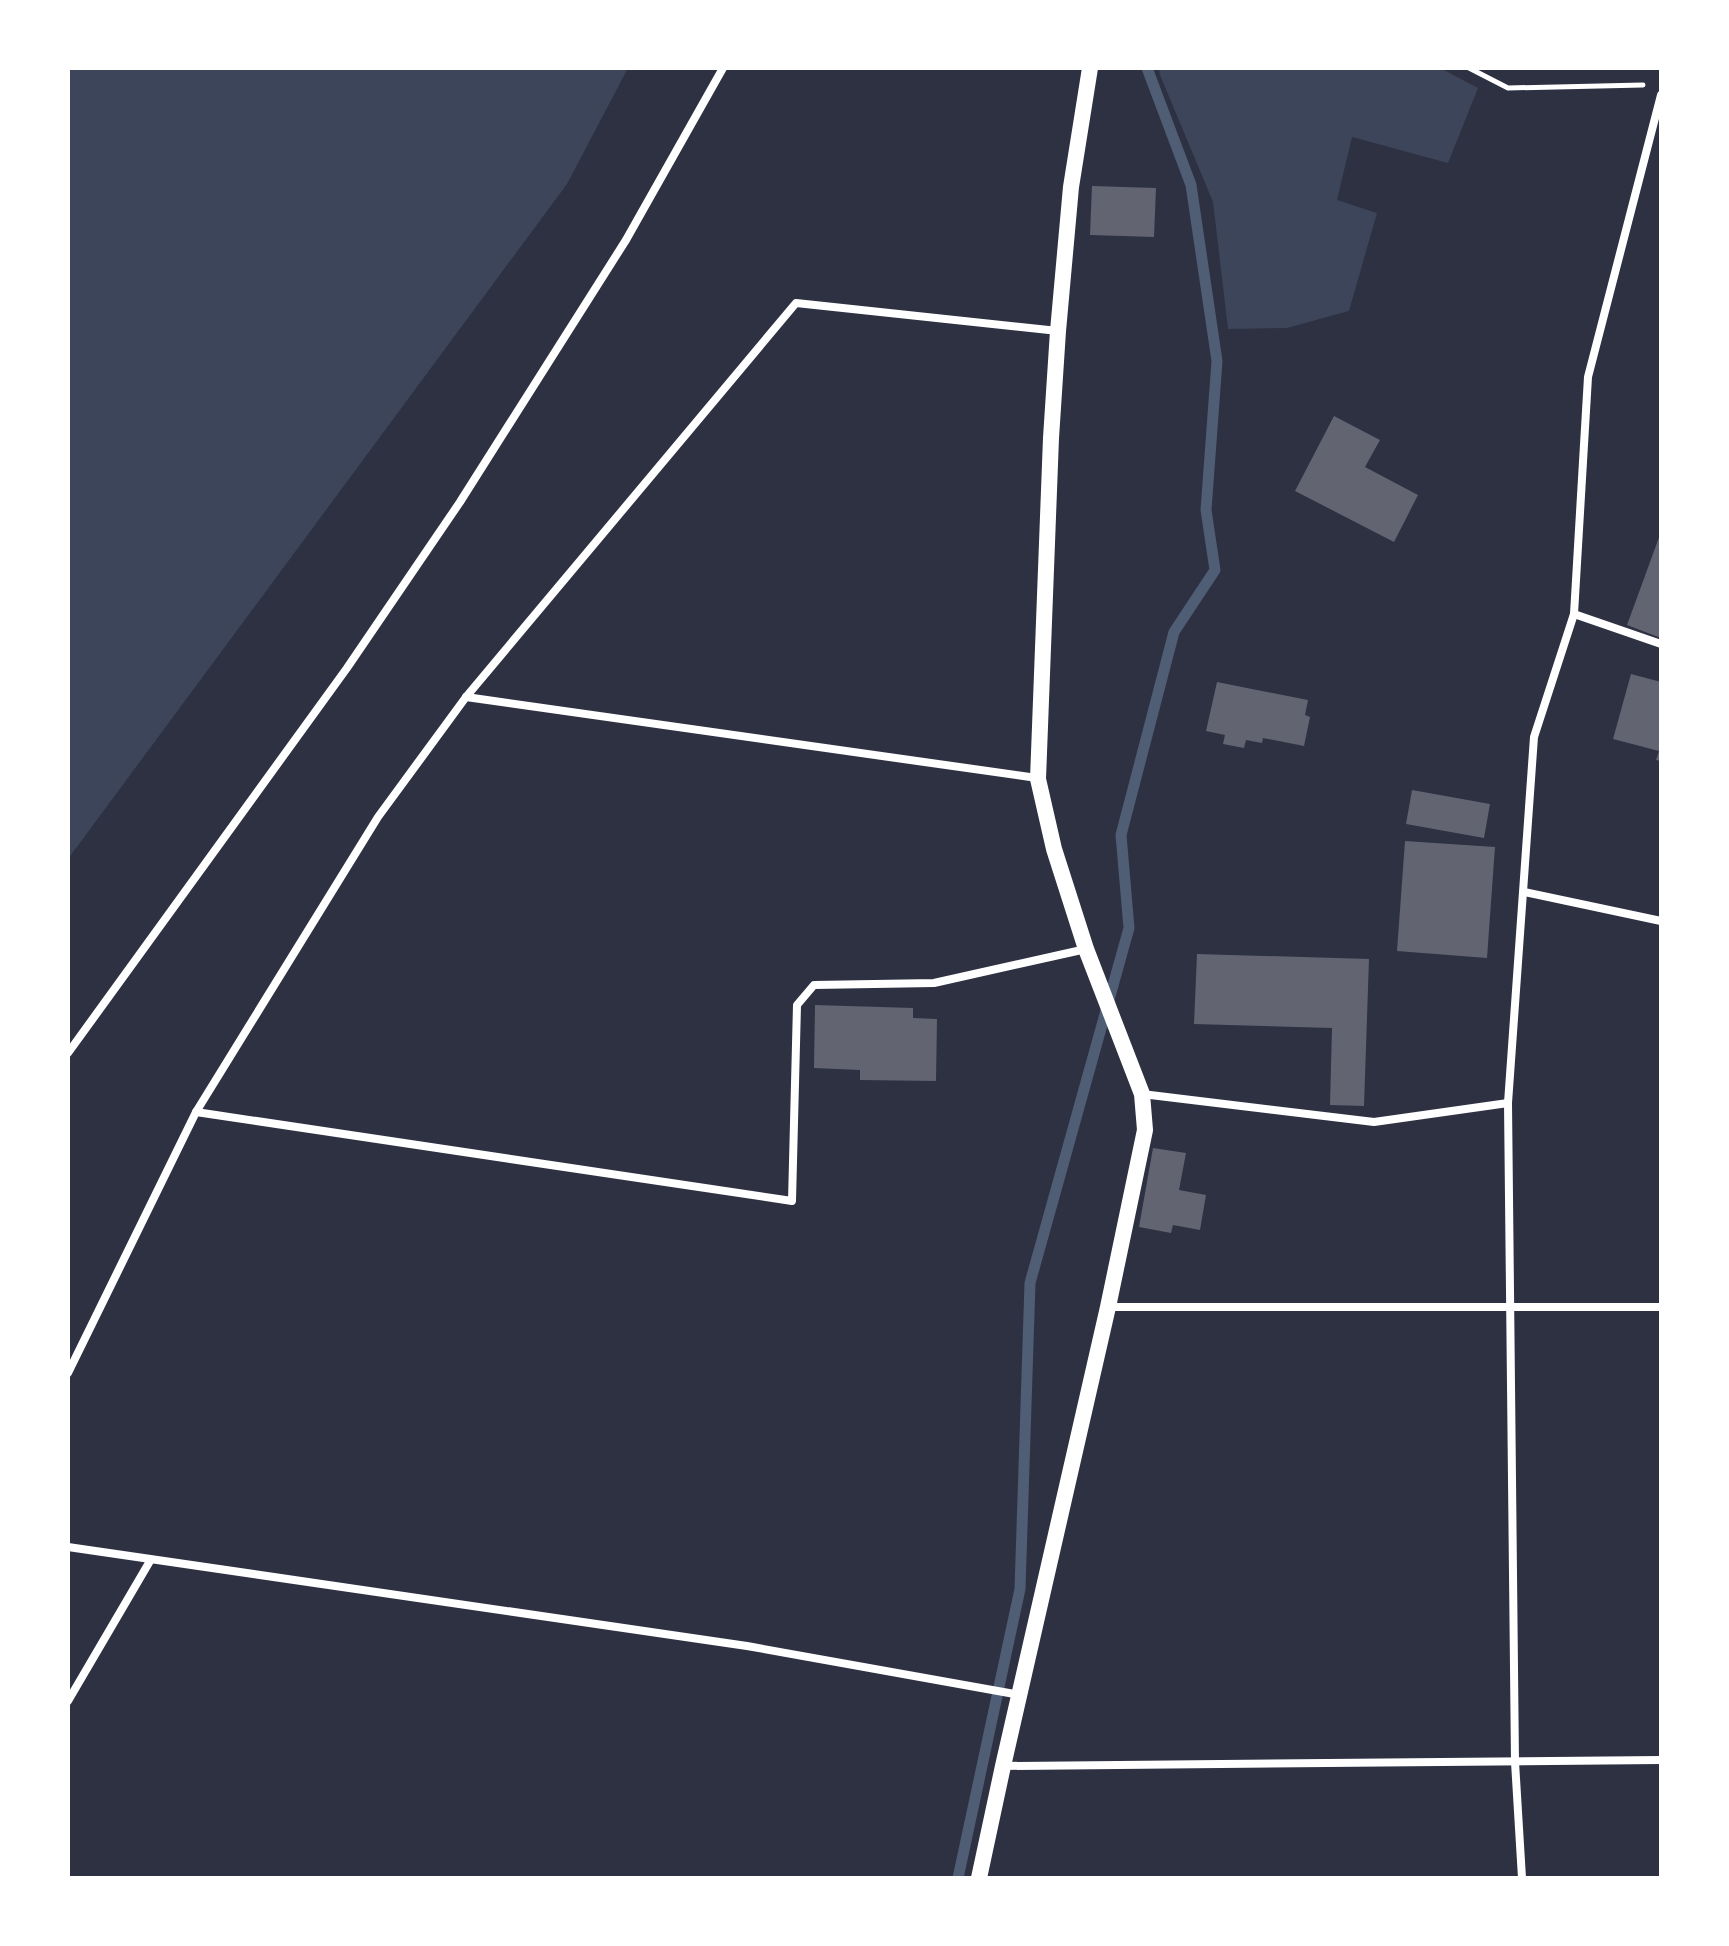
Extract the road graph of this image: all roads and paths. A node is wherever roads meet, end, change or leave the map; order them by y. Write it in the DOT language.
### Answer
graph roads {
  1 [pos="723,68"];
  2 [pos="1090,68"];
  3 [pos="1469,68"];
  4 [pos="1646,85"];
  5 [pos="1661,95"];
  6 [pos="1058,331"];
  7 [pos="1574,614"];
  8 [pos="1661,644"];
  9 [pos="466,697"];
  10 [pos="1038,779"];
  11 [pos="1524,892"];
  12 [pos="1661,921"];
  13 [pos="1086,949"];
  14 [pos="68,1053"];
  15 [pos="1142,1094"];
  16 [pos="1508,1103"];
  17 [pos="196,1112"];
  18 [pos="1108,1307"];
  19 [pos="1661,1307"];
  20 [pos="1509,1308"];
  21 [pos="68,1373"];
  22 [pos="68,1547"];
  23 [pos="150,1561"];
  24 [pos="1020,1695"];
  25 [pos="68,1701"];
  26 [pos="1661,1760"];
  27 [pos="1515,1762"];
  28 [pos="1003,1766"];
  29 [pos="979,1878"];
  30 [pos="1522,1878"];
  1 -- 14 [label="street"];
  2 -- 6 [label="main road"];
  3 -- 4 [label="path"];
  5 -- 7 [label="street"];
  6 -- 9 [label="street"];
  6 -- 10 [label="main road"];
  7 -- 8 [label="street"];
  7 -- 11 [label="street"];
  9 -- 10 [label="street"];
  9 -- 17 [label="street"];
  10 -- 13 [label="main road"];
  11 -- 12 [label="street"];
  11 -- 16 [label="street"];
  13 -- 15 [label="main road"];
  13 -- 17 [label="street"];
  15 -- 16 [label="street"];
  15 -- 18 [label="main road"];
  16 -- 20 [label="street"];
  17 -- 21 [label="street"];
  18 -- 20 [label="street"];
  18 -- 24 [label="main road"];
  19 -- 20 [label="street"];
  20 -- 27 [label="street"];
  22 -- 23 [label="street"];
  23 -- 24 [label="street"];
  23 -- 25 [label="street"];
  24 -- 28 [label="main road"];
  26 -- 27 [label="street"];
  27 -- 28 [label="street"];
  27 -- 30 [label="street"];
  28 -- 29 [label="main road"];
}
